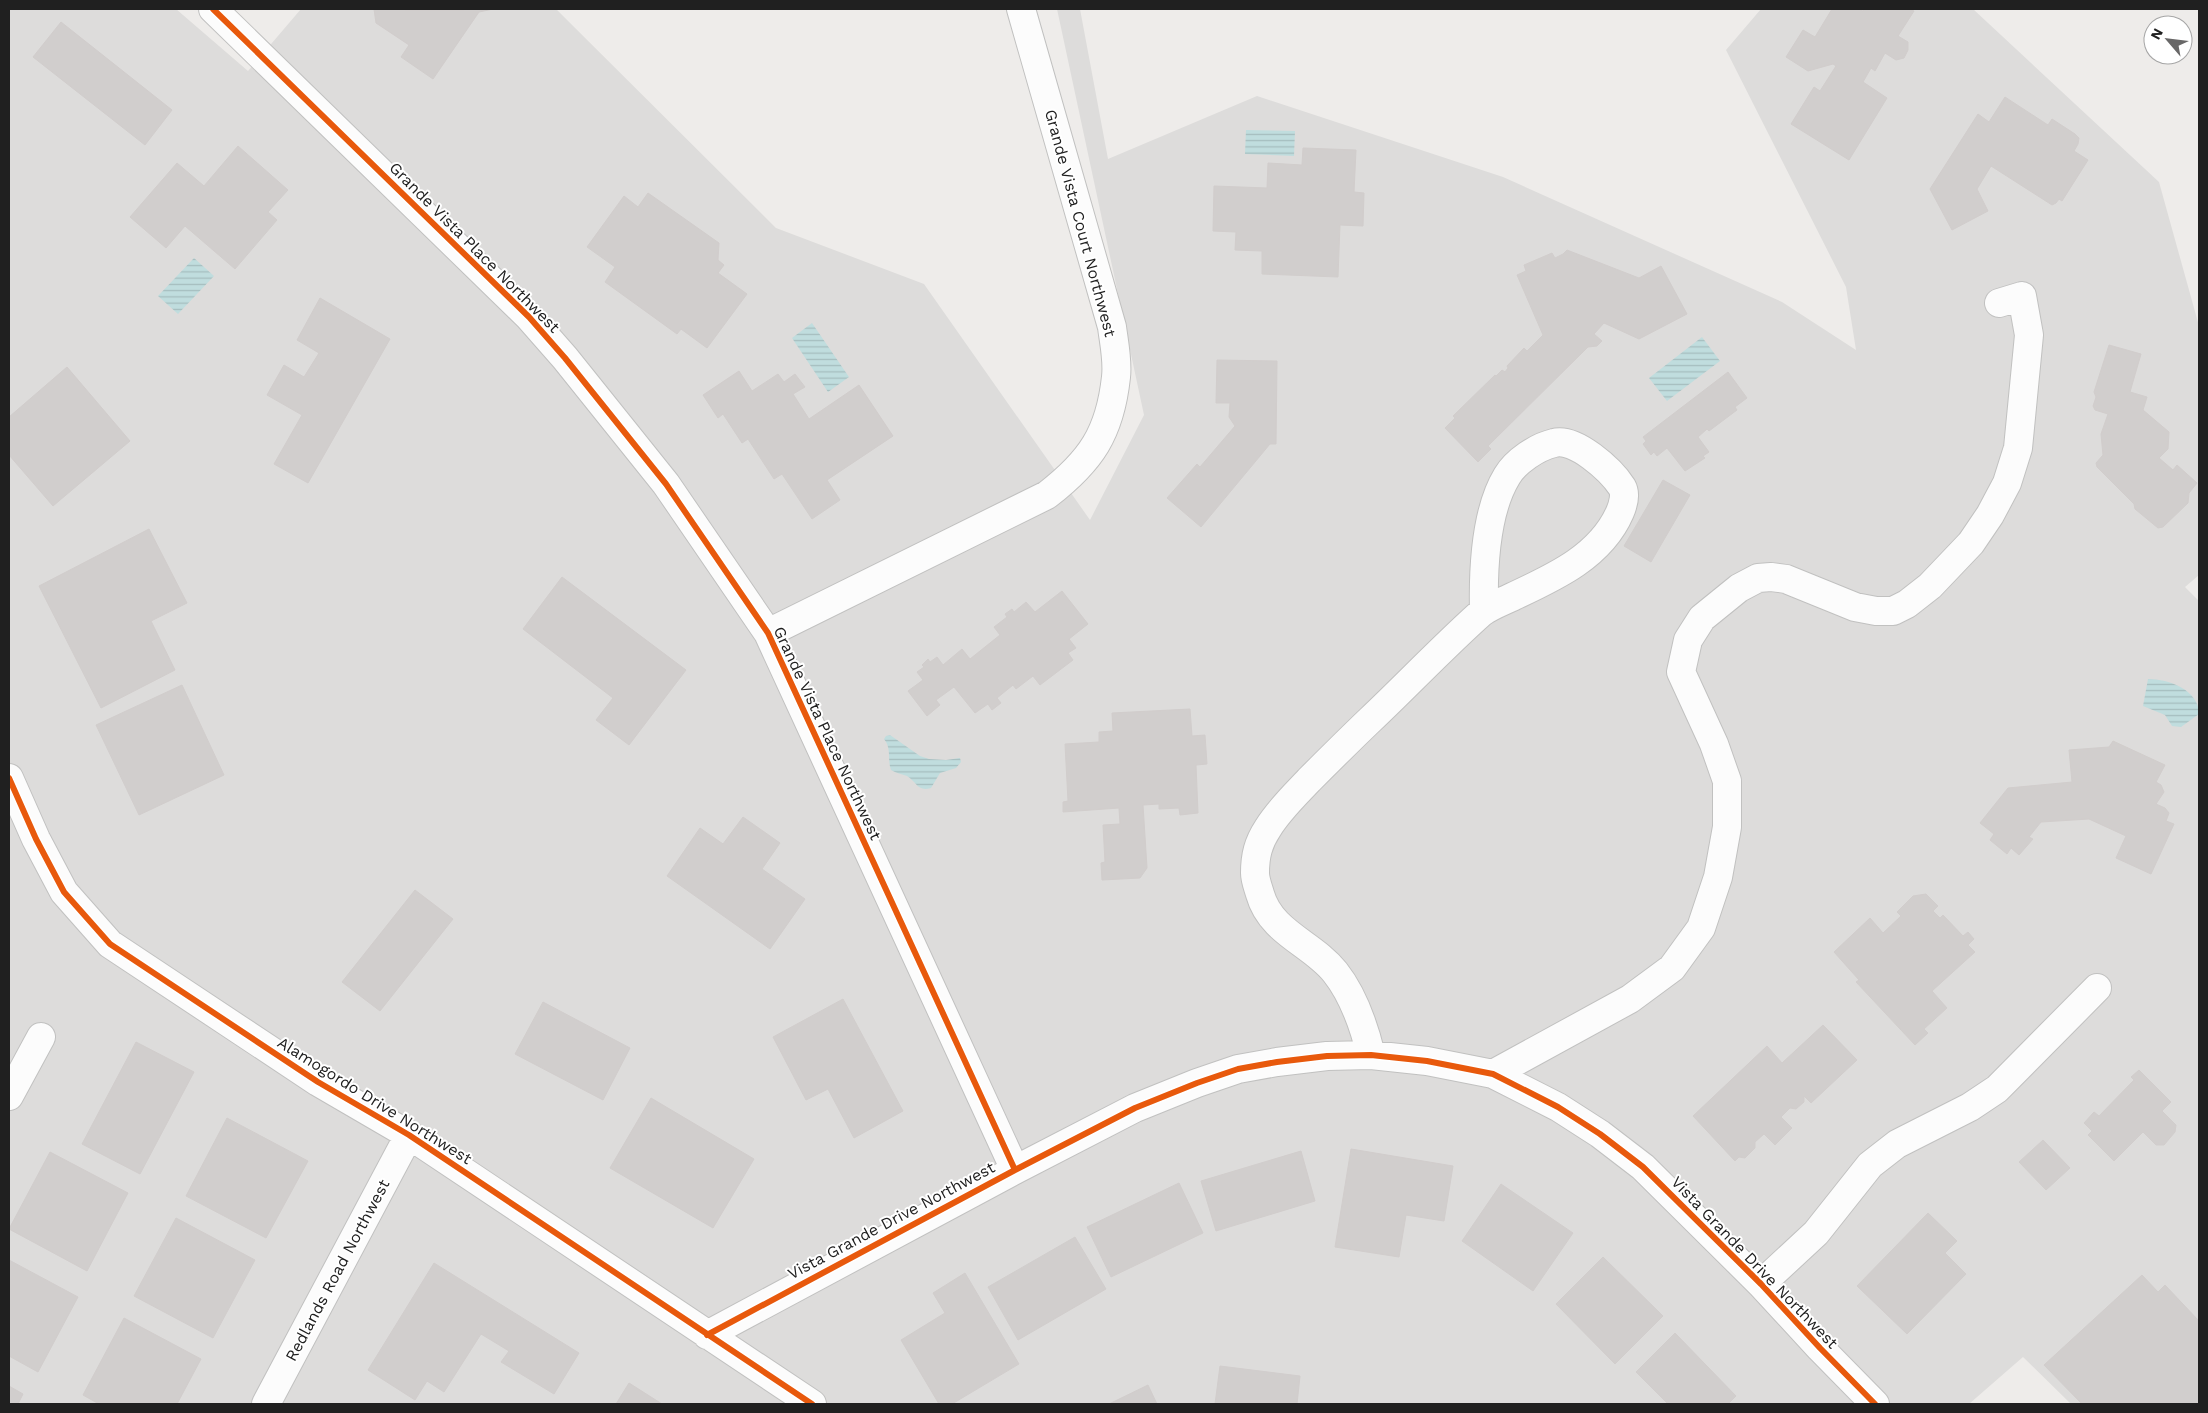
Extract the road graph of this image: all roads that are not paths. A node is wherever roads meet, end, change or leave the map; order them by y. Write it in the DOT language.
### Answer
graph roads {
  1 [pos="212,9"];
  2 [pos="1021,9"];
  3 [pos="1998,303"];
  4 [pos="1484,611"];
  5 [pos="768,633"];
  6 [pos="9,778"];
  7 [pos="2097,988"];
  8 [pos="41,1037"];
  9 [pos="1371,1055"];
  10 [pos="1493,1074"];
  11 [pos="9,1096"];
  12 [pos="409,1135"];
  13 [pos="1015,1170"];
  14 [pos="1761,1284"];
  15 [pos="707,1335"];
  16 [pos="266,1404"];
  17 [pos="812,1404"];
  18 [pos="1875,1404"];
  1 -- 5 [label="street, Grande Vista Place Northwest"];
  2 -- 5 [label="street, Grande Vista Court Northwest"];
  3 -- 10 [label="street"];
  4 -- 4 [label="street"];
  4 -- 9 [label="street"];
  5 -- 13 [label="street, Grande Vista Place Northwest"];
  6 -- 12 [label="street, Alamogordo Drive Northwest"];
  7 -- 14 [label="street"];
  8 -- 11 [label="street"];
  9 -- 10 [label="street, Vista Grande Drive Northwest"];
  9 -- 13 [label="street, Vista Grande Drive Northwest"];
  10 -- 14 [label="street, Vista Grande Drive Northwest"];
  12 -- 15 [label="street, Alamogordo Drive Northwest"];
  12 -- 16 [label="street, Redlands Road Northwest"];
  13 -- 15 [label="street, Vista Grande Drive Northwest"];
  14 -- 18 [label="street, Vista Grande Drive Northwest"];
  15 -- 17 [label="street, Alamogordo Drive Northwest"];
}
